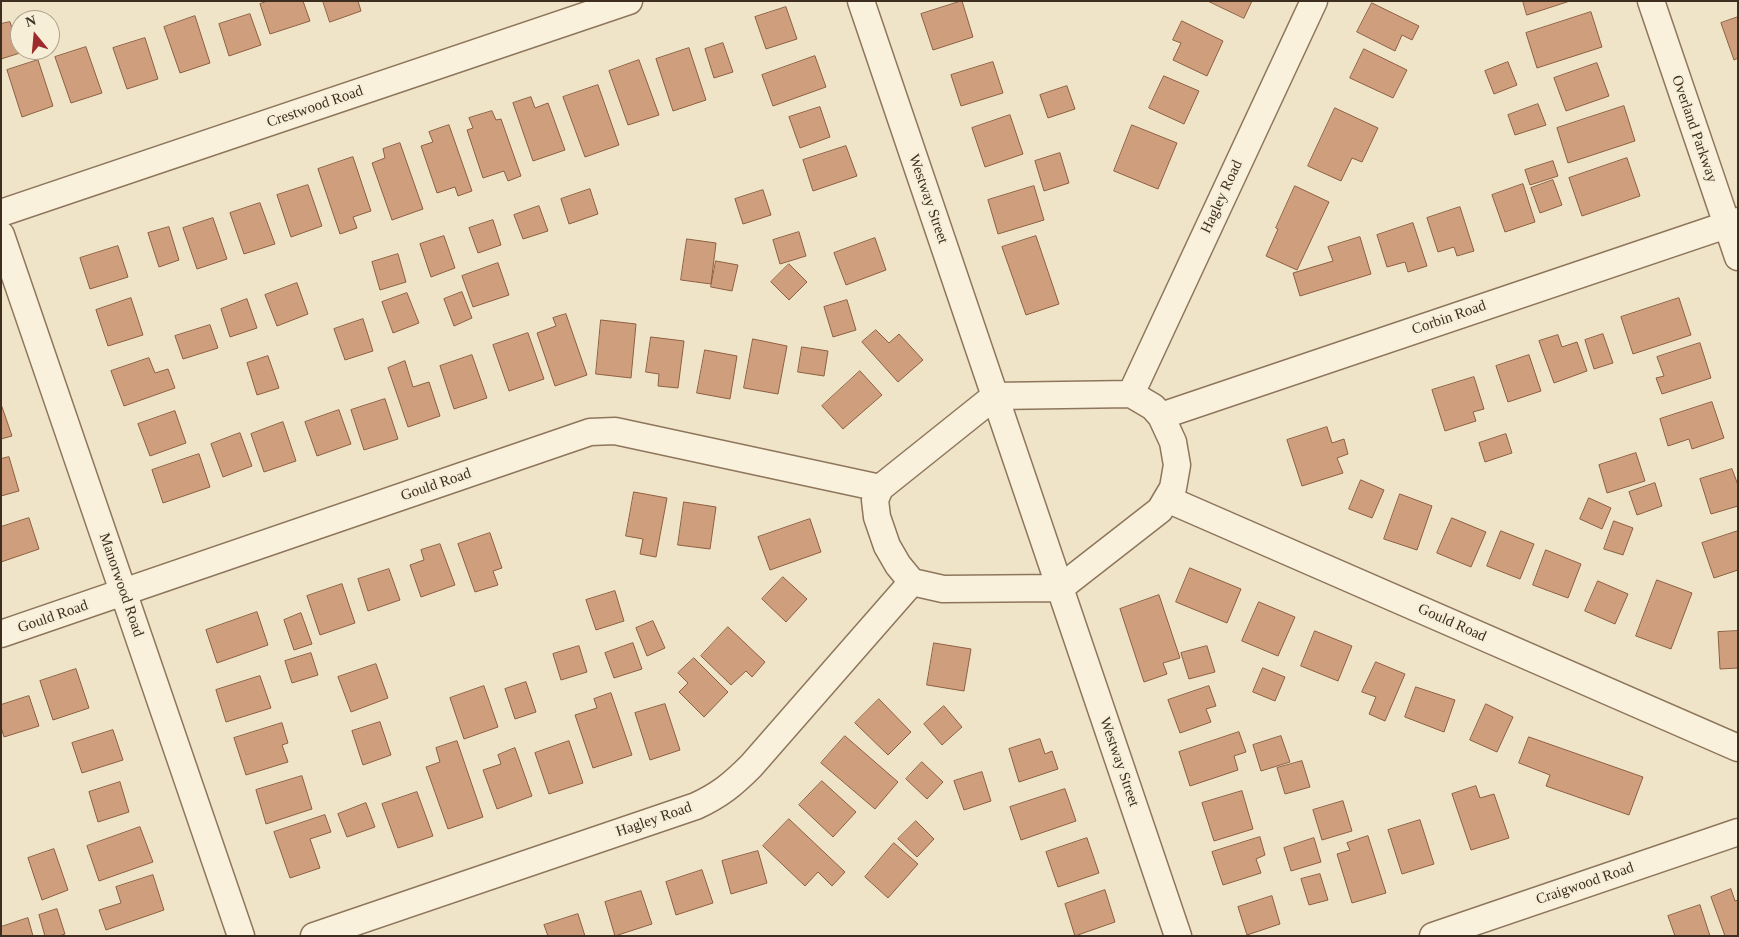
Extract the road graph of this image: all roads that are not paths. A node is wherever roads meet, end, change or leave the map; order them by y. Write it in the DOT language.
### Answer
graph roads {
  1 [pos="629,1"];
  2 [pos="861,1"];
  3 [pos="1314,1"];
  4 [pos="1651,1"];
  5 [pos="1,213"];
  6 [pos="1732,222"];
  7 [pos="1,235"];
  8 [pos="1738,257"];
  9 [pos="1131,394"];
  10 [pos="995,396"];
  11 [pos="1161,416"];
  12 [pos="880,488"];
  13 [pos="1167,498"];
  14 [pos="912,582"];
  15 [pos="1060,588"];
  16 [pos="124,593"];
  17 [pos="1,634"];
  18 [pos="1738,748"];
  19 [pos="1738,832"];
  20 [pos="241,936"];
  21 [pos="314,936"];
  22 [pos="1178,936"];
  23 [pos="1433,936"];
  1 -- 5 [label="street, Crestwood Road"];
  2 -- 10 [label="street, Westway Street"];
  3 -- 9 [label="street, Hagley Road"];
  4 -- 6 [label="street, Overland Parkway"];
  6 -- 8 [label="street, Overland Parkway"];
  6 -- 11 [label="street, Corbin Road"];
  7 -- 16 [label="street, Manorwood Road"];
  9 -- 10 [label="street"];
  9 -- 11 [label="street"];
  10 -- 12 [label="street"];
  10 -- 15 [label="street, Westway Street"];
  11 -- 13 [label="street"];
  12 -- 14 [label="street"];
  12 -- 16 [label="street, Gould Road"];
  13 -- 15 [label="street"];
  13 -- 18 [label="street, Gould Road"];
  14 -- 15 [label="street"];
  14 -- 21 [label="street, Hagley Road"];
  15 -- 22 [label="street, Westway Street"];
  16 -- 17 [label="street, Gould Road"];
  16 -- 20 [label="street, Manorwood Road"];
  19 -- 23 [label="street, Craigwood Road"];
}
